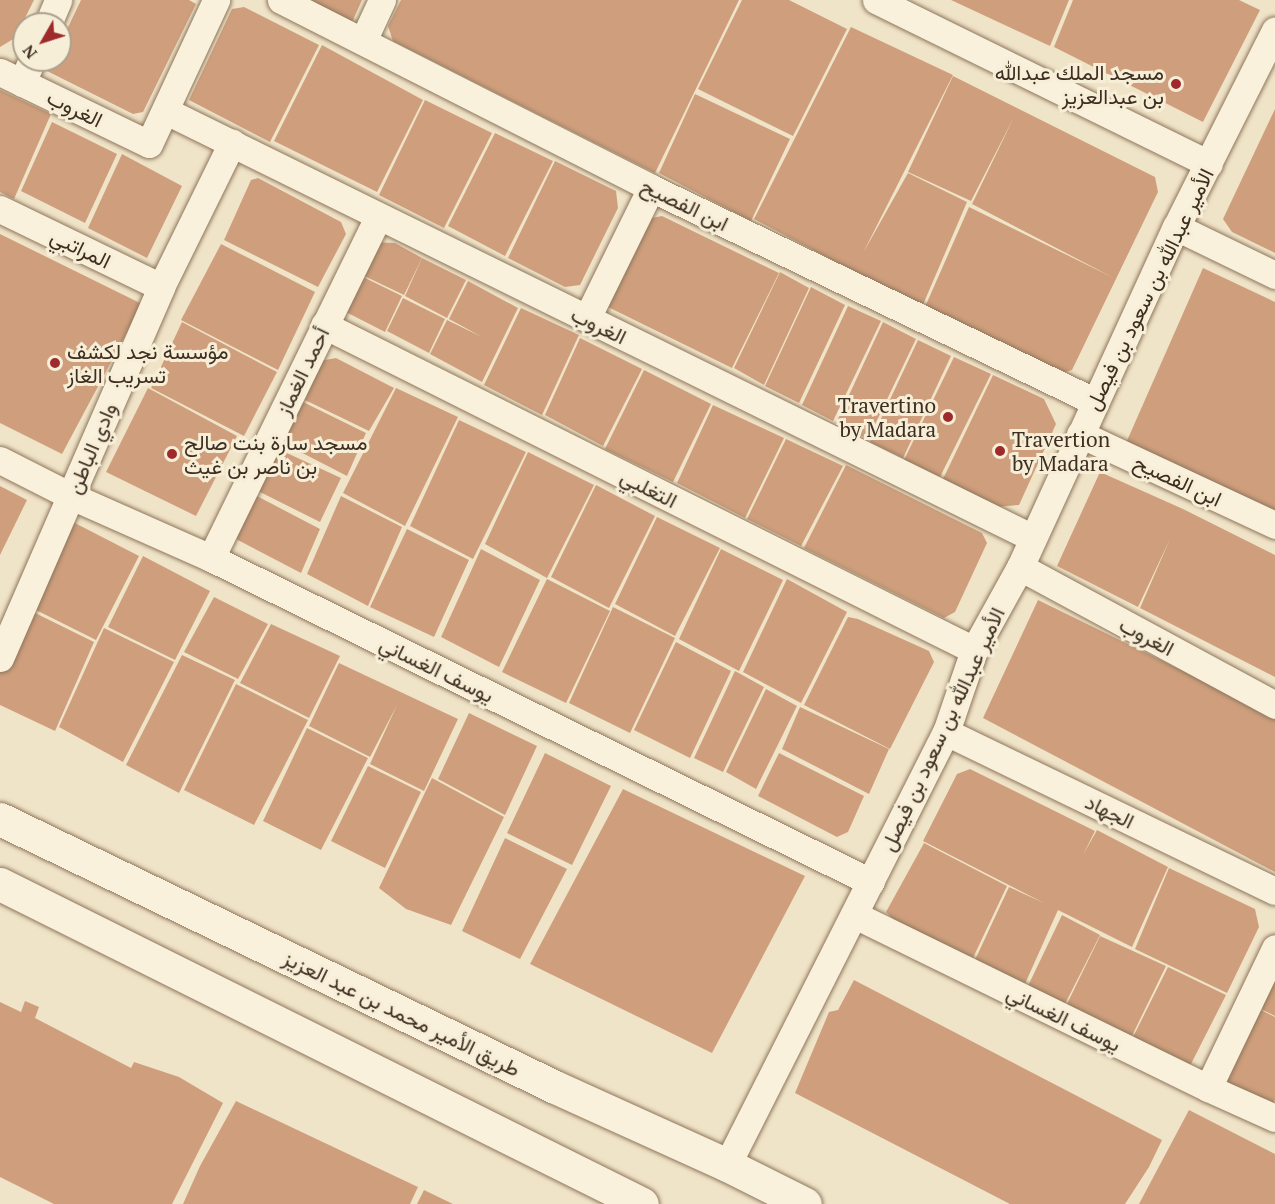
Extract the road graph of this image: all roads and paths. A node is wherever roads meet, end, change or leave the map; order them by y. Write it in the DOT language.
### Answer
graph roads {
  1 [pos="216,0"];
  2 [pos="281,0"];
  3 [pos="382,0"];
  4 [pos="891,4"];
  5 [pos="1275,30"];
  6 [pos="363,42"];
  7 [pos="18,72"];
  8 [pos="166,111"];
  9 [pos="232,143"];
  10 [pos="1209,164"];
  11 [pos="651,188"];
  12 [pos="0,209"];
  13 [pos="378,217"];
  14 [pos="1176,227"];
  15 [pos="1275,275"];
  16 [pos="161,287"];
  17 [pos="587,318"];
  18 [pos="324,325"];
  19 [pos="1094,401"];
  20 [pos="1080,434"];
  21 [pos="0,460"];
  22 [pos="71,496"];
  23 [pos="1275,525"];
  24 [pos="1033,538"];
  25 [pos="211,558"];
  26 [pos="1020,567"];
  27 [pos="974,650"];
  28 [pos="0,658"];
  29 [pos="1275,705"];
  30 [pos="946,732"];
  31 [pos="0,819"];
  32 [pos="872,882"];
  33 [pos="0,884"];
  34 [pos="1275,891"];
  35 [pos="855,915"];
  36 [pos="1275,948"];
  37 [pos="1208,1088"];
  38 [pos="1275,1118"];
  39 [pos="727,1165"];
  40 [pos="642,1204"];
  41 [pos="805,1204"];
  1 -- 8 [label="street"];
  2 -- 6 [label="street, ابن الفصيح"];
  3 -- 6 [label="street"];
  4 -- 10 [label="street"];
  5 -- 10 [label="street, الأمير عبدالله بن سعود بن فيصل"];
  6 -- 11 [label="street, ابن الفصيح"];
  7 -- 8 [label="street, الغروب"];
  8 -- 9 [label="street, الغروب"];
  9 -- 13 [label="street, الغروب"];
  9 -- 16 [label="street, وادي الباطن"];
  10 -- 14 [label="street, الأمير عبدالله بن سعود بن فيصل"];
  11 -- 17 [label="street"];
  11 -- 19 [label="street, ابن الفصيح"];
  12 -- 16 [label="street, المراتبي"];
  13 -- 17 [label="street, الغروب"];
  13 -- 18 [label="street, أحمد الغماز"];
  14 -- 15 [label="street"];
  14 -- 19 [label="street, الأمير عبدالله بن سعود بن فيصل"];
  16 -- 22 [label="street, وادي الباطن"];
  17 -- 24 [label="street, الغروب"];
  18 -- 25 [label="street, أحمد الغماز"];
  18 -- 27 [label="street, التغلبي"];
  19 -- 20 [label="street, الأمير عبدالله بن سعود بن فيصل"];
  20 -- 23 [label="street, ابن الفصيح"];
  20 -- 24 [label="street, الأمير عبدالله بن سعود بن فيصل"];
  21 -- 22 [label="street, يوسف الغساني"];
  22 -- 25 [label="street, يوسف الغساني"];
  22 -- 28 [label="street, وادي الباطن"];
  24 -- 26 [label="street, الأمير عبدالله بن سعود بن فيصل"];
  25 -- 32 [label="street, يوسف الغساني"];
  26 -- 27 [label="street, الأمير عبدالله بن سعود بن فيصل"];
  26 -- 29 [label="street, الغروب"];
  27 -- 30 [label="street, الأمير عبدالله بن سعود بن فيصل"];
  30 -- 32 [label="street, الأمير عبدالله بن سعود بن فيصل"];
  30 -- 34 [label="street, الجهاد"];
  31 -- 39 [label="main road, طريق الأمير محمد بن عبد العزيز"];
  32 -- 35 [label="street, الأمير عبدالله بن سعود بن فيصل"];
  33 -- 40 [label="main road"];
  35 -- 37 [label="street, يوسف الغساني"];
  35 -- 39 [label="street, الأمير عبدالله بن سعود بن فيصل"];
  36 -- 37 [label="street"];
  37 -- 38 [label="street, يوسف الغساني"];
  39 -- 41 [label="main road, طريق الأمير محمد بن عبد العزيز"];
}
